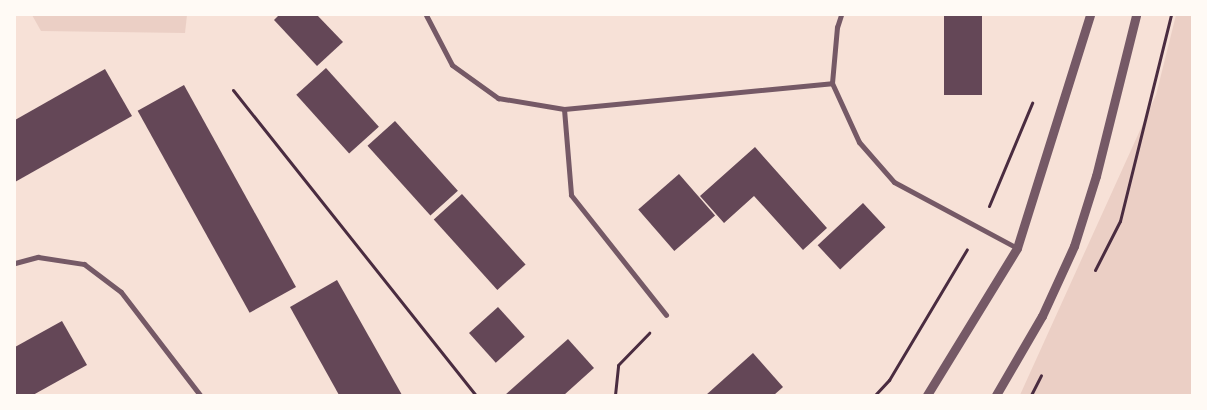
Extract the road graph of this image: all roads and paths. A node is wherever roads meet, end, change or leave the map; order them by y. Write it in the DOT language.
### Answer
graph roads {
  1 [pos="426,15"];
  2 [pos="841,15"];
  3 [pos="1090,15"];
  4 [pos="1136,15"];
  5 [pos="832,83"];
  6 [pos="233,90"];
  7 [pos="564,109"];
  8 [pos="1017,248"];
  9 [pos="15,263"];
  10 [pos="666,315"];
  11 [pos="200,395"];
  12 [pos="476,395"];
  13 [pos="615,395"];
  14 [pos="927,395"];
  15 [pos="996,395"];
  1 -- 7 [label="street"];
  2 -- 5 [label="street"];
  3 -- 8 [label="street"];
  4 -- 15 [label="street"];
  5 -- 7 [label="street"];
  5 -- 8 [label="street"];
  6 -- 12 [label="path"];
  7 -- 10 [label="street"];
  8 -- 14 [label="street"];
  9 -- 11 [label="street"];
  10 -- 13 [label="path"];
}
